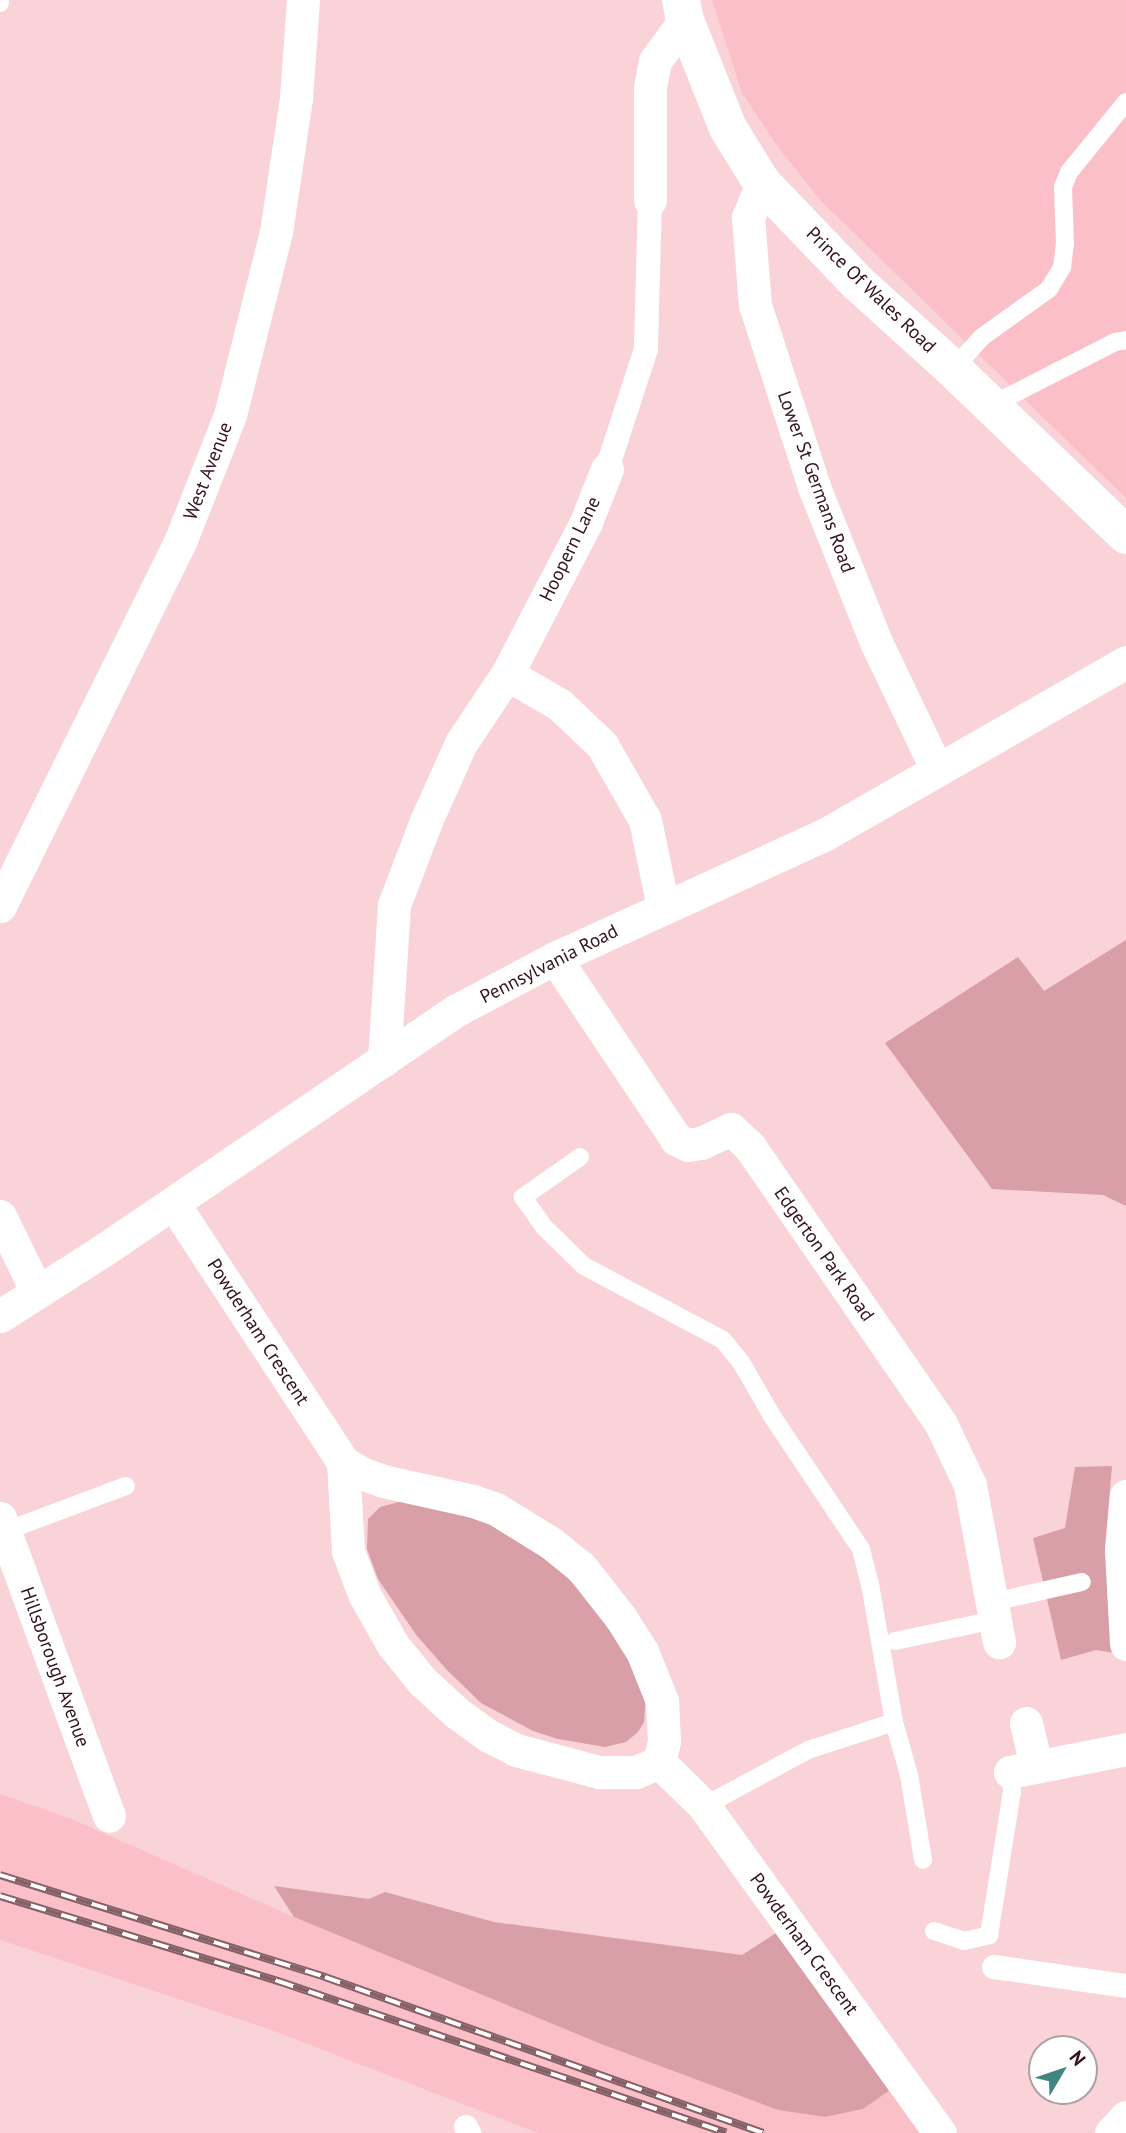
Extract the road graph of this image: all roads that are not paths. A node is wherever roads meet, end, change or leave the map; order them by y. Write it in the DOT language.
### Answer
graph roads {
  1 [pos="303,0"];
  2 [pos="683,10"];
  3 [pos="1126,102"];
  4 [pos="762,183"];
  5 [pos="650,200"];
  6 [pos="1126,340"];
  7 [pos="953,369"];
  8 [pos="990,406"];
  9 [pos="607,469"];
  10 [pos="1126,536"];
  11 [pos="1126,662"];
  12 [pos="507,674"];
  13 [pos="936,770"];
  14 [pos="0,906"];
  15 [pos="663,907"];
  16 [pos="555,958"];
  17 [pos="384,1060"];
  18 [pos="580,1157"];
  19 [pos="173,1203"];
  20 [pos="0,1216"];
  21 [pos="37,1292"];
  22 [pos="0,1316"];
  23 [pos="343,1462"];
  24 [pos="127,1486"];
  25 [pos="1126,1496"];
  26 [pos="3,1525"];
  27 [pos="1082,1582"];
  28 [pos="996,1621"];
  29 [pos="895,1641"];
  30 [pos="1126,1644"];
  31 [pos="894,1722"];
  32 [pos="1026,1723"];
  33 [pos="1126,1749"];
  34 [pos="659,1762"];
  35 [pos="1023,1769"];
  36 [pos="704,1806"];
  37 [pos="109,1816"];
  38 [pos="923,1860"];
  39 [pos="934,1931"];
  40 [pos="994,1967"];
  41 [pos="1126,1986"];
  42 [pos="1126,2117"];
  43 [pos="940,2133"];
  44 [pos="1111,2133"];
  1 -- 14 [label="street, West Avenue"];
  2 -- 4 [label="street, Prince Of Wales Road"];
  2 -- 5 [label="street, Hoopern Lane"];
  3 -- 7 [label="lane"];
  4 -- 7 [label="street, Prince Of Wales Road"];
  4 -- 13 [label="street, Lower St Germans Road"];
  5 -- 9 [label="street, Hoopern Lane"];
  6 -- 8 [label="lane"];
  7 -- 8 [label="street, Prince Of Wales Road"];
  8 -- 10 [label="street, Prince Of Wales Road"];
  9 -- 12 [label="street, Hoopern Lane"];
  11 -- 13 [label="street, Pennsylvania Road"];
  12 -- 15 [label="street"];
  12 -- 17 [label="street, Hoopern Lane"];
  13 -- 15 [label="street, Pennsylvania Road"];
  15 -- 16 [label="street, Pennsylvania Road"];
  16 -- 17 [label="street, Pennsylvania Road"];
  16 -- 28 [label="street, Edgerton Park Road"];
  17 -- 19 [label="street, Pennsylvania Road"];
  18 -- 31 [label="lane"];
  19 -- 21 [label="street, Pennsylvania Road"];
  19 -- 23 [label="street, Powderham Crescent"];
  20 -- 21 [label="street"];
  21 -- 22 [label="street, Pennsylvania Road"];
  23 -- 34 [label="street, Powderham Crescent"];
  23 -- 34 [label="street"];
  24 -- 26 [label="lane"];
  25 -- 30 [label="street"];
  26 -- 37 [label="street, Hillsborough Avenue"];
  27 -- 28 [label="lane"];
  28 -- 29 [label="lane"];
  31 -- 36 [label="lane"];
  31 -- 38 [label="lane"];
  32 -- 35 [label="street"];
  33 -- 35 [label="street"];
  34 -- 36 [label="street, Powderham Crescent"];
  35 -- 39 [label="lane"];
  36 -- 43 [label="street, Powderham Crescent"];
  40 -- 41 [label="street"];
  42 -- 44 [label="street"];
}
